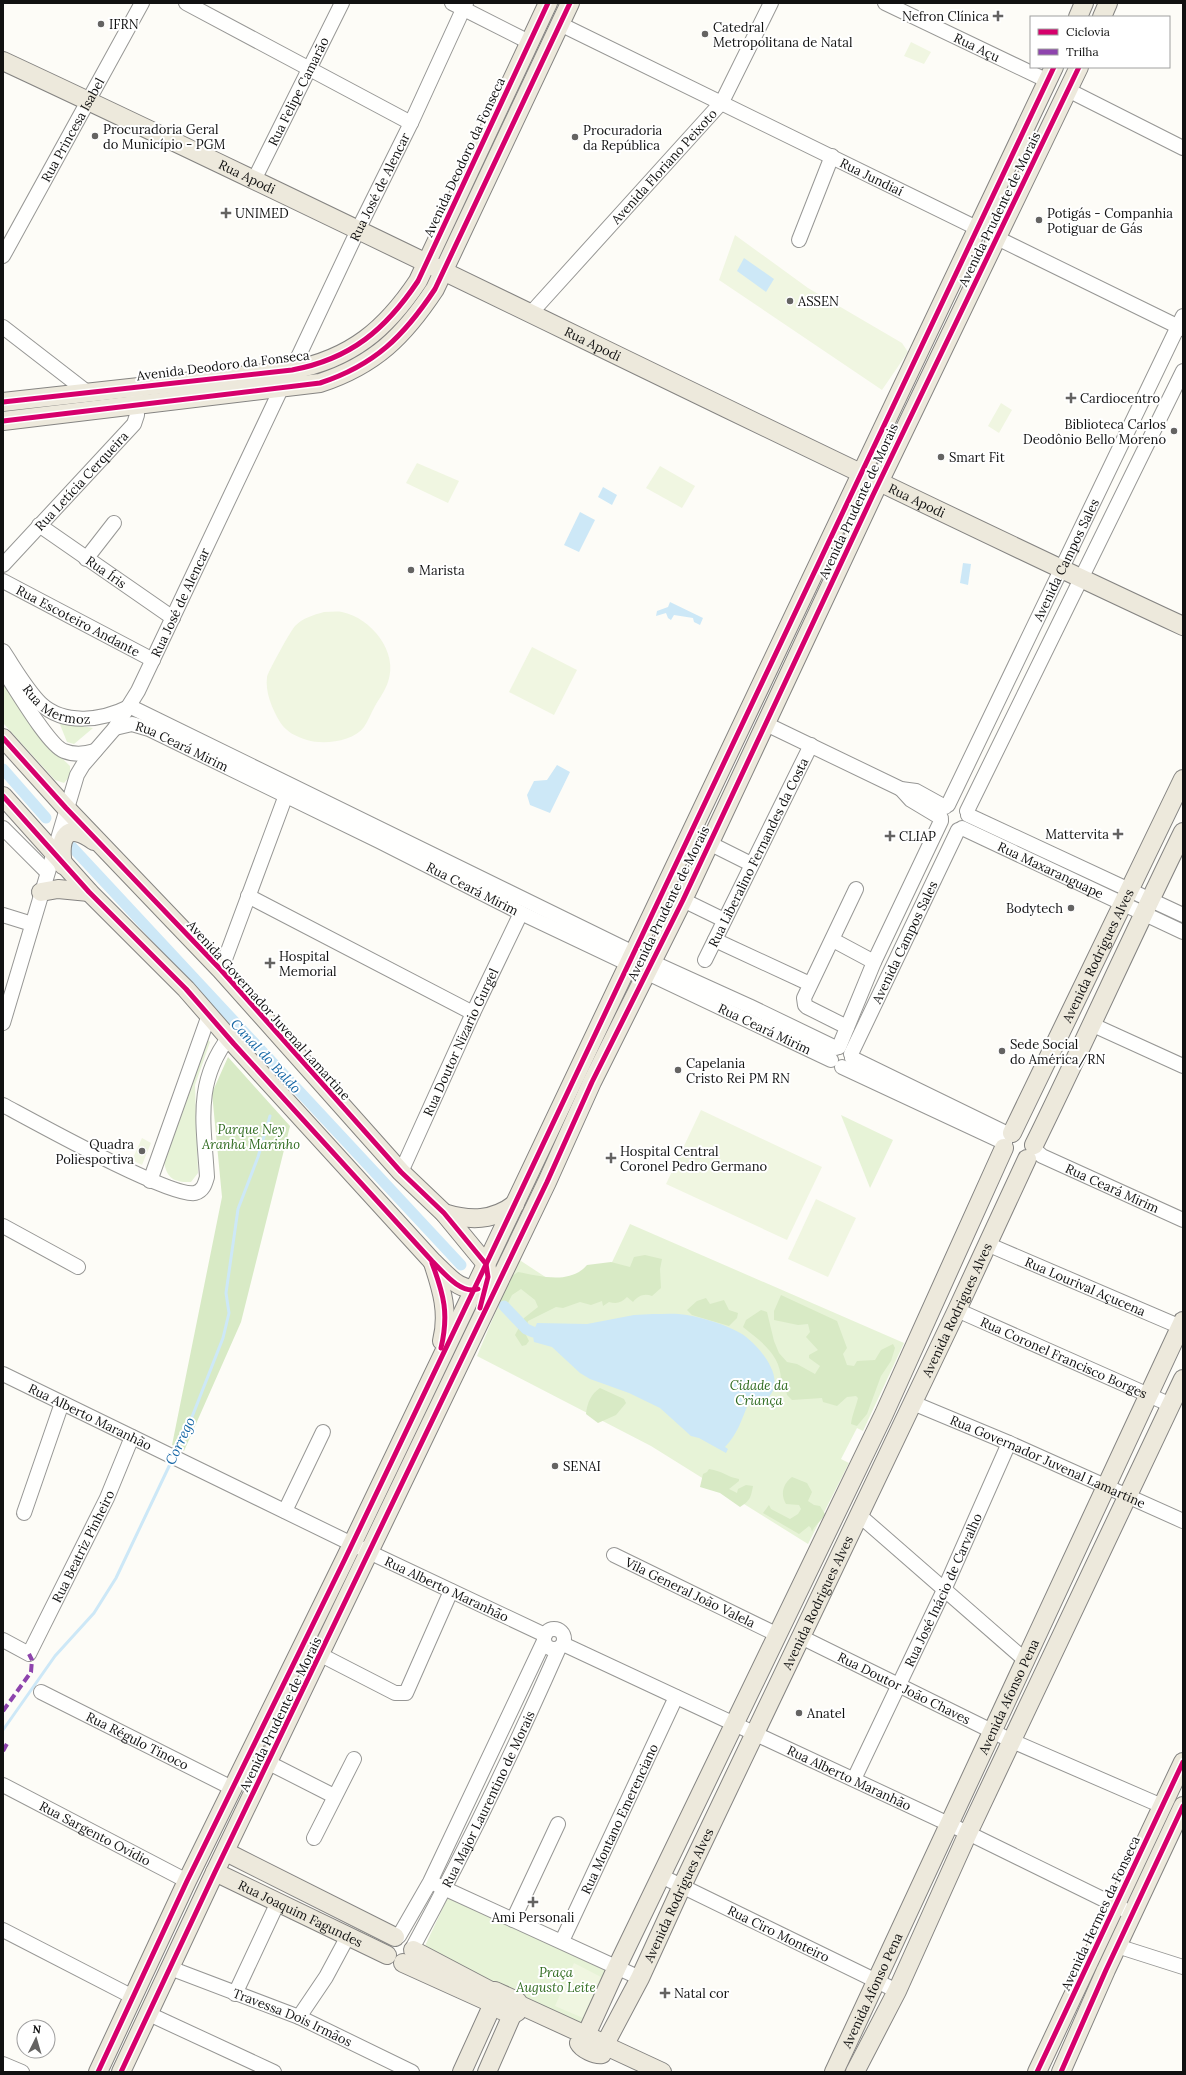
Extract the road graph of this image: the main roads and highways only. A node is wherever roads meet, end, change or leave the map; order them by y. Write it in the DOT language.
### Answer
graph roads {
  1 [pos="548,3"];
  2 [pos="553,3"];
  3 [pos="570,3"];
  4 [pos="1084,3"];
  5 [pos="1078,16"];
  6 [pos="560,24"];
  7 [pos="529,42"];
  8 [pos="3,61"];
  9 [pos="1079,68"];
  10 [pos="1051,74"];
  11 [pos="530,87"];
  12 [pos="427,263"];
  13 [pos="444,271"];
  14 [pos="222,387"];
  15 [pos="37,398"];
  16 [pos="3,402"];
  17 [pos="40,416"];
  18 [pos="3,421"];
  19 [pos="861,474"];
  20 [pos="878,482"];
  21 [pos="1183,626"];
  22 [pos="778,650"];
  23 [pos="797,658"];
  24 [pos="3,738"];
  25 [pos="1183,779"];
  26 [pos="716,783"];
  27 [pos="734,792"];
  28 [pos="3,796"];
  29 [pos="1178,801"];
  30 [pos="1183,832"];
  31 [pos="103,847"];
  32 [pos="58,858"];
  33 [pos="41,892"];
  34 [pos="88,892"];
  35 [pos="1077,999"];
  36 [pos="1100,1009"];
  37 [pos="1069,1016"];
  38 [pos="1092,1025"];
  39 [pos="598,1028"];
  40 [pos="592,1082"];
  41 [pos="1008,1140"];
  42 [pos="1034,1153"];
  43 [pos="515,1204"];
  44 [pos="444,1213"];
  45 [pos="962,1241"];
  46 [pos="985,1248"];
  47 [pos="432,1261"];
  48 [pos="486,1264"];
  49 [pos="507,1264"];
  50 [pos="480,1288"];
  51 [pos="1182,1325"];
  52 [pos="468,1345"];
  53 [pos="434,1373"];
  54 [pos="1183,1379"];
  55 [pos="884,1414"];
  56 [pos="903,1421"];
  57 [pos="832,1523"];
  58 [pos="850,1534"];
  59 [pos="776,1629"];
  60 [pos="802,1634"];
  61 [pos="763,1664"];
  62 [pos="785,1672"];
  63 [pos="1183,1762"];
  64 [pos="1183,1806"];
  65 [pos="1177,1833"];
  66 [pos="226,1852"];
  67 [pos="252,1865"];
  68 [pos="215,1872"];
  69 [pos="244,1885"];
  70 [pos="397,1937"];
  71 [pos="387,1954"];
  72 [pos="410,1954"];
  73 [pos="490,1999"];
  74 [pos="516,2011"];
  75 [pos="583,2038"];
  76 [pos="604,2048"];
  77 [pos="98,2072"];
  78 [pos="121,2072"];
  79 [pos="462,2072"];
  80 [pos="487,2072"];
  81 [pos="638,2072"];
  82 [pos="662,2072"];
  83 [pos="834,2072"];
  84 [pos="855,2072"];
  85 [pos="1037,2072"];
  86 [pos="1061,2072"];
  1 -- 7 [label="main road, Avenida Deodoro da Fonseca"];
  2 -- 6 [label="main road"];
  3 -- 6 [label="main road, Avenida Deodoro da Fonseca"];
  4 -- 5 [label="main road"];
  6 -- 11 [label="main road, Avenida Deodoro da Fonseca"];
  7 -- 11 [label="main road"];
  7 -- 12 [label="main road, Avenida Deodoro da Fonseca"];
  8 -- 12 [label="main road, Rua Apodi"];
  9 -- 20 [label="main road, Avenida Prudente de Morais"];
  10 -- 19 [label="main road, Avenida Prudente de Morais"];
  11 -- 13 [label="main road, Avenida Deodoro da Fonseca"];
  12 -- 13 [label="main road, Rua Apodi"];
  12 -- 14 [label="main road, Avenida Deodoro da Fonseca"];
  13 -- 14 [label="main road, Avenida Deodoro da Fonseca"];
  13 -- 19 [label="main road, Rua Apodi"];
  14 -- 15 [label="main road, Avenida Deodoro da Fonseca"];
  14 -- 17 [label="main road, Avenida Deodoro da Fonseca"];
  15 -- 16 [label="main road, Avenida Deodoro da Fonseca"];
  15 -- 17 [label="main road"];
  17 -- 18 [label="main road, Avenida Deodoro da Fonseca"];
  19 -- 20 [label="main road, Rua Apodi"];
  19 -- 22 [label="main road, Avenida Prudente de Morais"];
  20 -- 21 [label="main road, Rua Apodi"];
  20 -- 23 [label="main road, Avenida Prudente de Morais"];
  22 -- 23 [label="main road"];
  22 -- 26 [label="main road, Avenida Prudente de Morais"];
  23 -- 27 [label="main road, Avenida Prudente de Morais"];
  24 -- 31 [label="main road, Avenida Governador Juvenal Lamartine"];
  25 -- 29 [label="main road, Avenida Rodrigues Alves"];
  26 -- 27 [label="main road"];
  26 -- 39 [label="main road, Avenida Prudente de Morais"];
  27 -- 40 [label="main road, Avenida Prudente de Morais"];
  28 -- 32 [label="main road"];
  29 -- 35 [label="main road, Avenida Rodrigues Alves"];
  30 -- 36 [label="main road, Avenida Rodrigues Alves"];
  31 -- 32 [label="main road"];
  31 -- 44 [label="main road, Avenida Governador Juvenal Lamartine"];
  32 -- 34 [label="main road"];
  33 -- 34 [label="main road"];
  34 -- 47 [label="main road"];
  35 -- 36 [label="main road"];
  35 -- 37 [label="main road, Avenida Rodrigues Alves"];
  36 -- 38 [label="main road, Avenida Rodrigues Alves"];
  37 -- 38 [label="main road"];
  37 -- 41 [label="main road, Avenida Rodrigues Alves"];
  38 -- 42 [label="main road, Avenida Rodrigues Alves"];
  39 -- 40 [label="main road"];
  39 -- 43 [label="main road, Avenida Prudente de Morais"];
  40 -- 49 [label="main road, Avenida Prudente de Morais"];
  41 -- 42 [label="main road"];
  41 -- 42 [label="main road"];
  41 -- 45 [label="main road, Avenida Rodrigues Alves"];
  42 -- 46 [label="main road, Avenida Rodrigues Alves"];
  43 -- 44 [label="main road"];
  43 -- 48 [label="main road, Avenida Prudente de Morais"];
  44 -- 48 [label="main road, Avenida Governador Juvenal Lamartine"];
  45 -- 46 [label="main road"];
  45 -- 55 [label="main road, Avenida Rodrigues Alves"];
  46 -- 56 [label="main road, Avenida Rodrigues Alves"];
  47 -- 50 [label="main road"];
  47 -- 53 [label="main road"];
  48 -- 50 [label="main road, Avenida Prudente de Morais"];
  49 -- 50 [label="main road"];
  49 -- 52 [label="main road, Avenida Prudente de Morais"];
  50 -- 52 [label="main road"];
  50 -- 53 [label="main road, Avenida Prudente de Morais"];
  51 -- 83 [label="main road, Avenida Afonso Pena"];
  52 -- 66 [label="main road, Avenida Prudente de Morais"];
  53 -- 77 [label="main road, Avenida Prudente de Morais"];
  54 -- 84 [label="main road, Avenida Afonso Pena"];
  55 -- 56 [label="main road"];
  55 -- 57 [label="main road, Avenida Rodrigues Alves"];
  56 -- 58 [label="main road, Avenida Rodrigues Alves"];
  57 -- 58 [label="main road"];
  57 -- 59 [label="main road, Avenida Rodrigues Alves"];
  58 -- 60 [label="main road, Avenida Rodrigues Alves"];
  59 -- 60 [label="main road"];
  59 -- 61 [label="main road, Avenida Rodrigues Alves"];
  60 -- 62 [label="main road, Avenida Rodrigues Alves"];
  61 -- 62 [label="main road"];
  61 -- 75 [label="main road, Avenida Rodrigues Alves"];
  62 -- 76 [label="main road, Avenida Rodrigues Alves"];
  63 -- 85 [label="main road, Avenida Hermes da Fonseca"];
  64 -- 65 [label="main road"];
  65 -- 86 [label="main road"];
  66 -- 67 [label="main road, Rua Joaquim Fagundes"];
  66 -- 68 [label="main road, Avenida Prudente de Morais"];
  67 -- 69 [label="main road"];
  67 -- 70 [label="main road, Rua Joaquim Fagundes"];
  68 -- 69 [label="main road, Rua Joaquim Fagundes"];
  68 -- 78 [label="main road, Avenida Prudente de Morais"];
  69 -- 71 [label="main road, Rua Joaquim Fagundes"];
  70 -- 71 [label="main road"];
  70 -- 72 [label="main road, Rua Joaquim Fagundes"];
  71 -- 72 [label="main road, Rua Joaquim Fagundes"];
  72 -- 73 [label="main road, Rua Joaquim Fagundes"];
  73 -- 74 [label="main road, Rua Joaquim Fagundes"];
  73 -- 79 [label="main road"];
  74 -- 75 [label="main road, Rua Joaquim Fagundes"];
  74 -- 80 [label="main road"];
  75 -- 76 [label="main road, Rua Joaquim Fagundes"];
  76 -- 81 [label="main road, Rua Joaquim Fagundes"];
  76 -- 82 [label="main road, Rua Joaquim Fagundes"];
}
